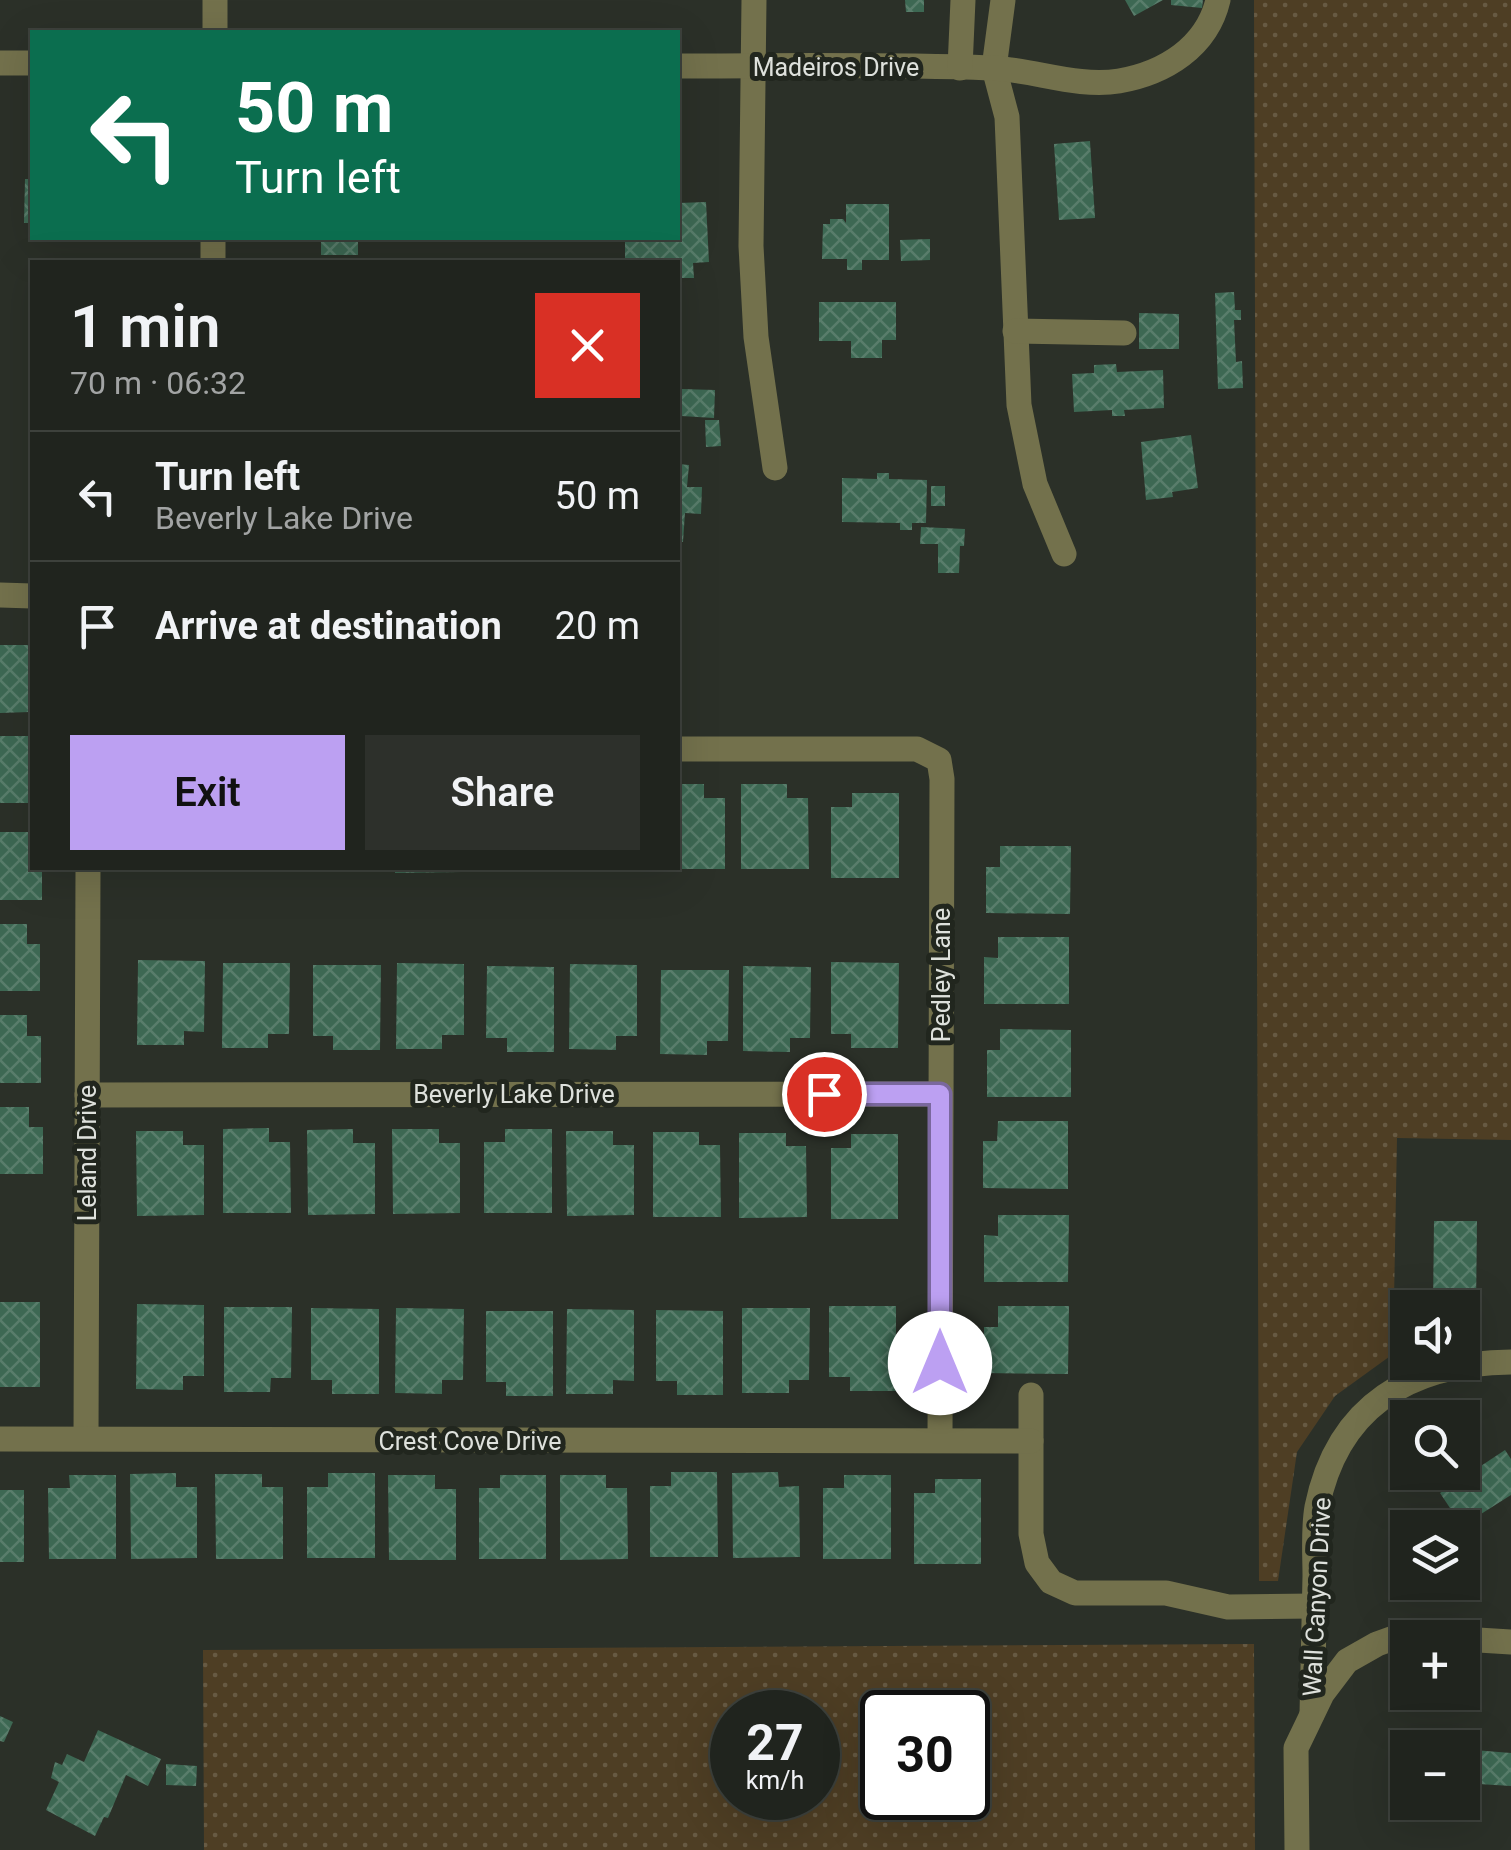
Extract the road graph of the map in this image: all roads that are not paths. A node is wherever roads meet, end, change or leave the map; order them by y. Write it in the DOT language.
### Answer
graph roads {
  1 [pos="215,0"];
  2 [pos="754,0"];
  3 [pos="963,0"];
  4 [pos="1003,0"];
  5 [pos="1218,0"];
  6 [pos="214,30"];
  7 [pos="0,63"];
  8 [pos="30,63"];
  9 [pos="680,66"];
  10 [pos="754,66"];
  11 [pos="960,68"];
  12 [pos="994,68"];
  13 [pos="1015,331"];
  14 [pos="1124,333"];
  15 [pos="776,468"];
  16 [pos="1064,554"];
  17 [pos="0,596"];
  18 [pos="30,596"];
  19 [pos="680,748"];
  20 [pos="88,870"];
  21 [pos="940,1094"];
  22 [pos="87,1095"];
  23 [pos="1511,1362"];
  24 [pos="1031,1396"];
  25 [pos="86,1438"];
  26 [pos="0,1439"];
  27 [pos="940,1440"];
  28 [pos="1031,1440"];
  29 [pos="1314,1606"];
  30 [pos="1480,1640"];
  31 [pos="1390,1641"];
  32 [pos="1511,1642"];
  33 [pos="1309,1720"];
  34 [pos="1298,1850"];
  1 -- 6 [label="street"];
  2 -- 10 [label="street"];
  3 -- 11 [label="street"];
  4 -- 12 [label="street"];
  5 -- 12 [label="street, Madeiros Drive"];
  7 -- 8 [label="street"];
  9 -- 10 [label="street, Madeiros Drive"];
  10 -- 11 [label="street, Madeiros Drive"];
  10 -- 15 [label="street"];
  11 -- 12 [label="street, Madeiros Drive"];
  12 -- 13 [label="street"];
  13 -- 14 [label="street"];
  13 -- 16 [label="street"];
  17 -- 18 [label="street"];
  19 -- 21 [label="street, Pedley Lane"];
  20 -- 22 [label="street, Leland Drive"];
  21 -- 22 [label="street, Beverly Lake Drive"];
  21 -- 27 [label="street, Pedley Lane"];
  22 -- 25 [label="street, Leland Drive"];
  23 -- 29 [label="street, Wall Canyon Drive"];
  24 -- 28 [label="street"];
  25 -- 26 [label="street, Crest Cove Drive"];
  25 -- 27 [label="street, Crest Cove Drive"];
  27 -- 28 [label="street, Crest Cove Drive"];
  28 -- 29 [label="street"];
  29 -- 33 [label="street, Wall Canyon Drive"];
  30 -- 32 [label="street"];
  31 -- 33 [label="street"];
  33 -- 34 [label="street"];
}
